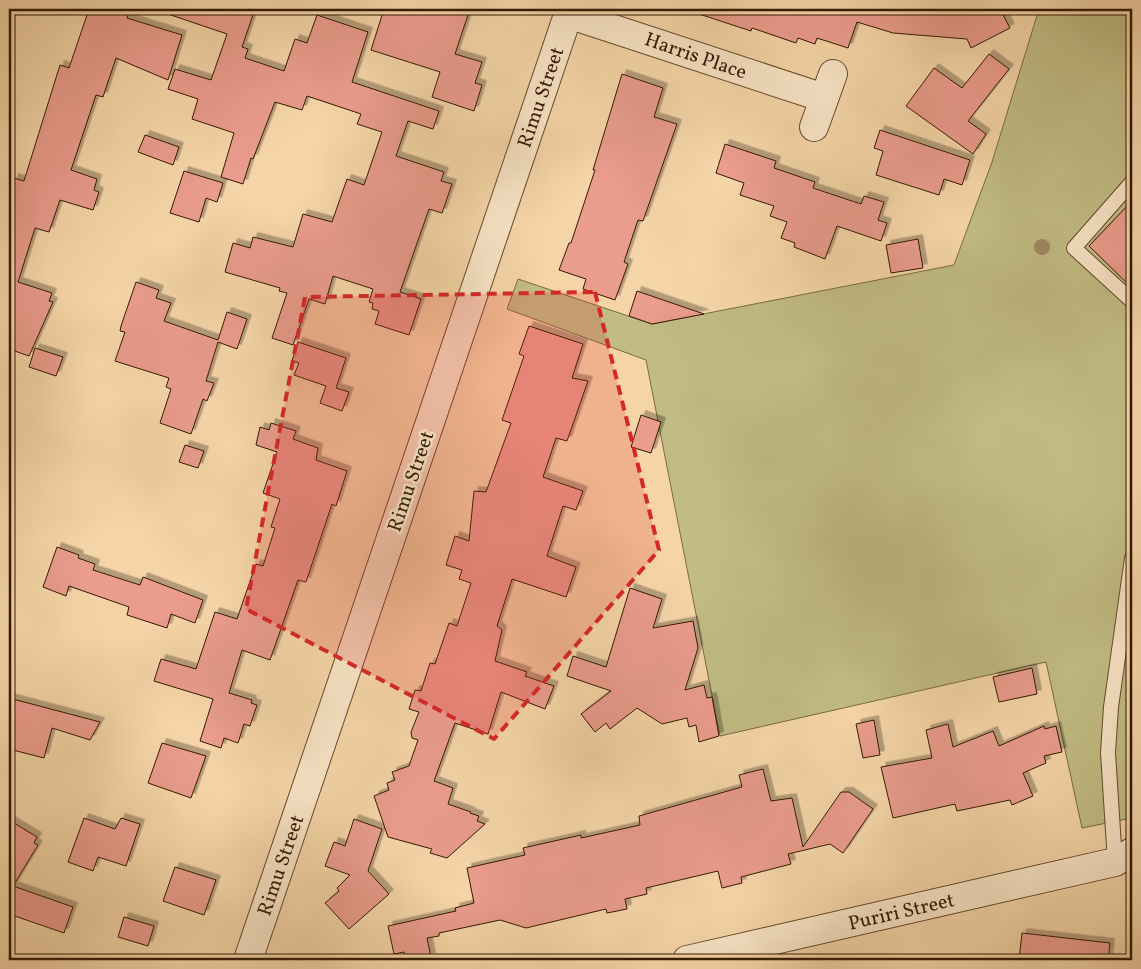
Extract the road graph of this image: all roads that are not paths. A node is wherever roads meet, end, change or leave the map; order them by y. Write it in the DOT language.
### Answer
graph roads {
  1 [pos="569,11"];
  2 [pos="814,127"];
  3 [pos="1132,182"];
  4 [pos="1132,301"];
  5 [pos="1132,558"];
  6 [pos="1126,862"];
  7 [pos="250,958"];
  8 [pos="687,960"];
  1 -- 2 [label="street, Harris Place"];
  1 -- 7 [label="street, Rimu Street"];
  3 -- 4 [label="lane"];
  5 -- 6 [label="lane"];
  6 -- 8 [label="street, Puriri Street"];
}
